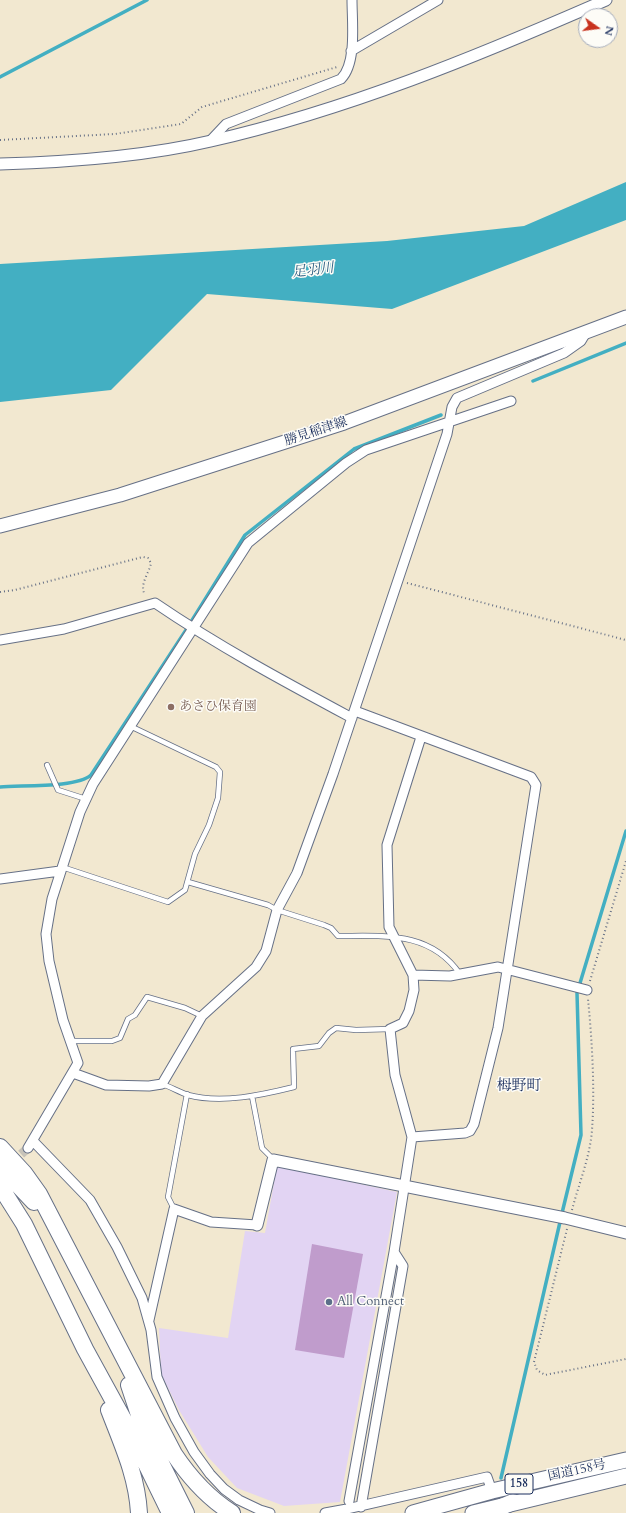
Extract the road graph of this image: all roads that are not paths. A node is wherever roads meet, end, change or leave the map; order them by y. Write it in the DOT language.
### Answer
graph roads {
  1 [pos="352,0"];
  2 [pos="438,0"];
  3 [pos="606,0"];
  4 [pos="351,51"];
  5 [pos="210,141"];
  6 [pos="0,164"];
  7 [pos="626,317"];
  8 [pos="587,331"];
  9 [pos="511,401"];
  10 [pos="449,423"];
  11 [pos="0,526"];
  12 [pos="190,627"];
  13 [pos="0,640"];
  14 [pos="353,714"];
  15 [pos="130,726"];
  16 [pos="421,737"];
  17 [pos="47,765"];
  18 [pos="86,799"];
  19 [pos="61,869"];
  20 [pos="0,879"];
  21 [pos="188,882"];
  22 [pos="277,910"];
  23 [pos="393,936"];
  24 [pos="506,969"];
  25 [pos="460,974"];
  26 [pos="413,975"];
  27 [pos="582,989"];
  28 [pos="202,1016"];
  29 [pos="390,1029"];
  30 [pos="70,1041"];
  31 [pos="73,1074"];
  32 [pos="162,1084"];
  33 [pos="187,1094"];
  34 [pos="252,1096"];
  35 [pos="412,1137"];
  36 [pos="0,1146"];
  37 [pos="273,1160"];
  38 [pos="0,1166"];
  39 [pos="0,1186"];
  40 [pos="405,1186"];
  41 [pos="0,1206"];
  42 [pos="174,1209"];
  43 [pos="257,1226"];
  44 [pos="626,1233"];
  45 [pos="69,1250"];
  46 [pos="394,1252"];
  47 [pos="44,1264"];
  48 [pos="149,1322"];
  49 [pos="112,1336"];
  50 [pos="85,1349"];
  51 [pos="626,1460"];
  52 [pos="626,1476"];
  53 [pos="492,1491"];
  54 [pos="349,1500"];
  55 [pos="513,1502"];
  56 [pos="361,1506"];
  57 [pos="224,1510"];
  58 [pos="139,1513"];
  59 [pos="170,1513"];
  60 [pos="186,1513"];
  61 [pos="270,1513"];
  62 [pos="325,1513"];
  63 [pos="412,1513"];
  64 [pos="473,1513"];
  65 [pos="487,1513"];
  1 -- 4 [label="street"];
  2 -- 4 [label="street"];
  3 -- 5 [label="street"];
  4 -- 5 [label="street"];
  5 -- 6 [label="street"];
  7 -- 8 [label="main road, 勝見稲津線"];
  8 -- 10 [label="street"];
  8 -- 11 [label="main road, 勝見稲津線"];
  9 -- 10 [label="street"];
  10 -- 12 [label="street"];
  10 -- 14 [label="street"];
  12 -- 13 [label="street"];
  12 -- 14 [label="street"];
  12 -- 15 [label="street"];
  14 -- 16 [label="street"];
  14 -- 22 [label="street"];
  15 -- 18 [label="street"];
  15 -- 21 [label="lane"];
  16 -- 23 [label="street"];
  16 -- 24 [label="street"];
  17 -- 18 [label="lane"];
  18 -- 19 [label="street"];
  19 -- 20 [label="street"];
  19 -- 21 [label="lane"];
  19 -- 30 [label="street"];
  21 -- 22 [label="lane"];
  22 -- 23 [label="lane"];
  22 -- 28 [label="street"];
  23 -- 25 [label="lane"];
  23 -- 26 [label="street"];
  24 -- 25 [label="street"];
  24 -- 27 [label="street"];
  24 -- 35 [label="street"];
  25 -- 26 [label="street"];
  26 -- 29 [label="street"];
  28 -- 30 [label="lane"];
  28 -- 32 [label="street"];
  29 -- 34 [label="lane"];
  29 -- 35 [label="street"];
  30 -- 31 [label="street"];
  31 -- 32 [label="street"];
  31 -- 48 [label="street"];
  32 -- 33 [label="lane"];
  33 -- 34 [label="lane"];
  33 -- 42 [label="lane"];
  34 -- 37 [label="lane"];
  35 -- 40 [label="street"];
  36 -- 45 [label="highway"];
  37 -- 40 [label="street"];
  37 -- 43 [label="street"];
  38 -- 45 [label="highway"];
  39 -- 47 [label="highway"];
  40 -- 44 [label="street"];
  40 -- 46 [label="street"];
  41 -- 47 [label="highway"];
  42 -- 43 [label="street"];
  42 -- 48 [label="street"];
  45 -- 49 [label="highway"];
  46 -- 54 [label="street"];
  46 -- 56 [label="street"];
  47 -- 50 [label="highway"];
  48 -- 61 [label="street"];
  49 -- 57 [label="highway"];
  49 -- 60 [label="highway"];
  50 -- 58 [label="highway"];
  50 -- 59 [label="highway"];
  51 -- 53 [label="highway, 国道158号 / 158"];
  52 -- 55 [label="highway, 国道158号 / 158"];
  53 -- 56 [label="street"];
  53 -- 63 [label="highway, 国道158号 / 158"];
  55 -- 64 [label="highway, 国道158号 / 158"];
  55 -- 65 [label="highway"];
  56 -- 62 [label="street"];
}
